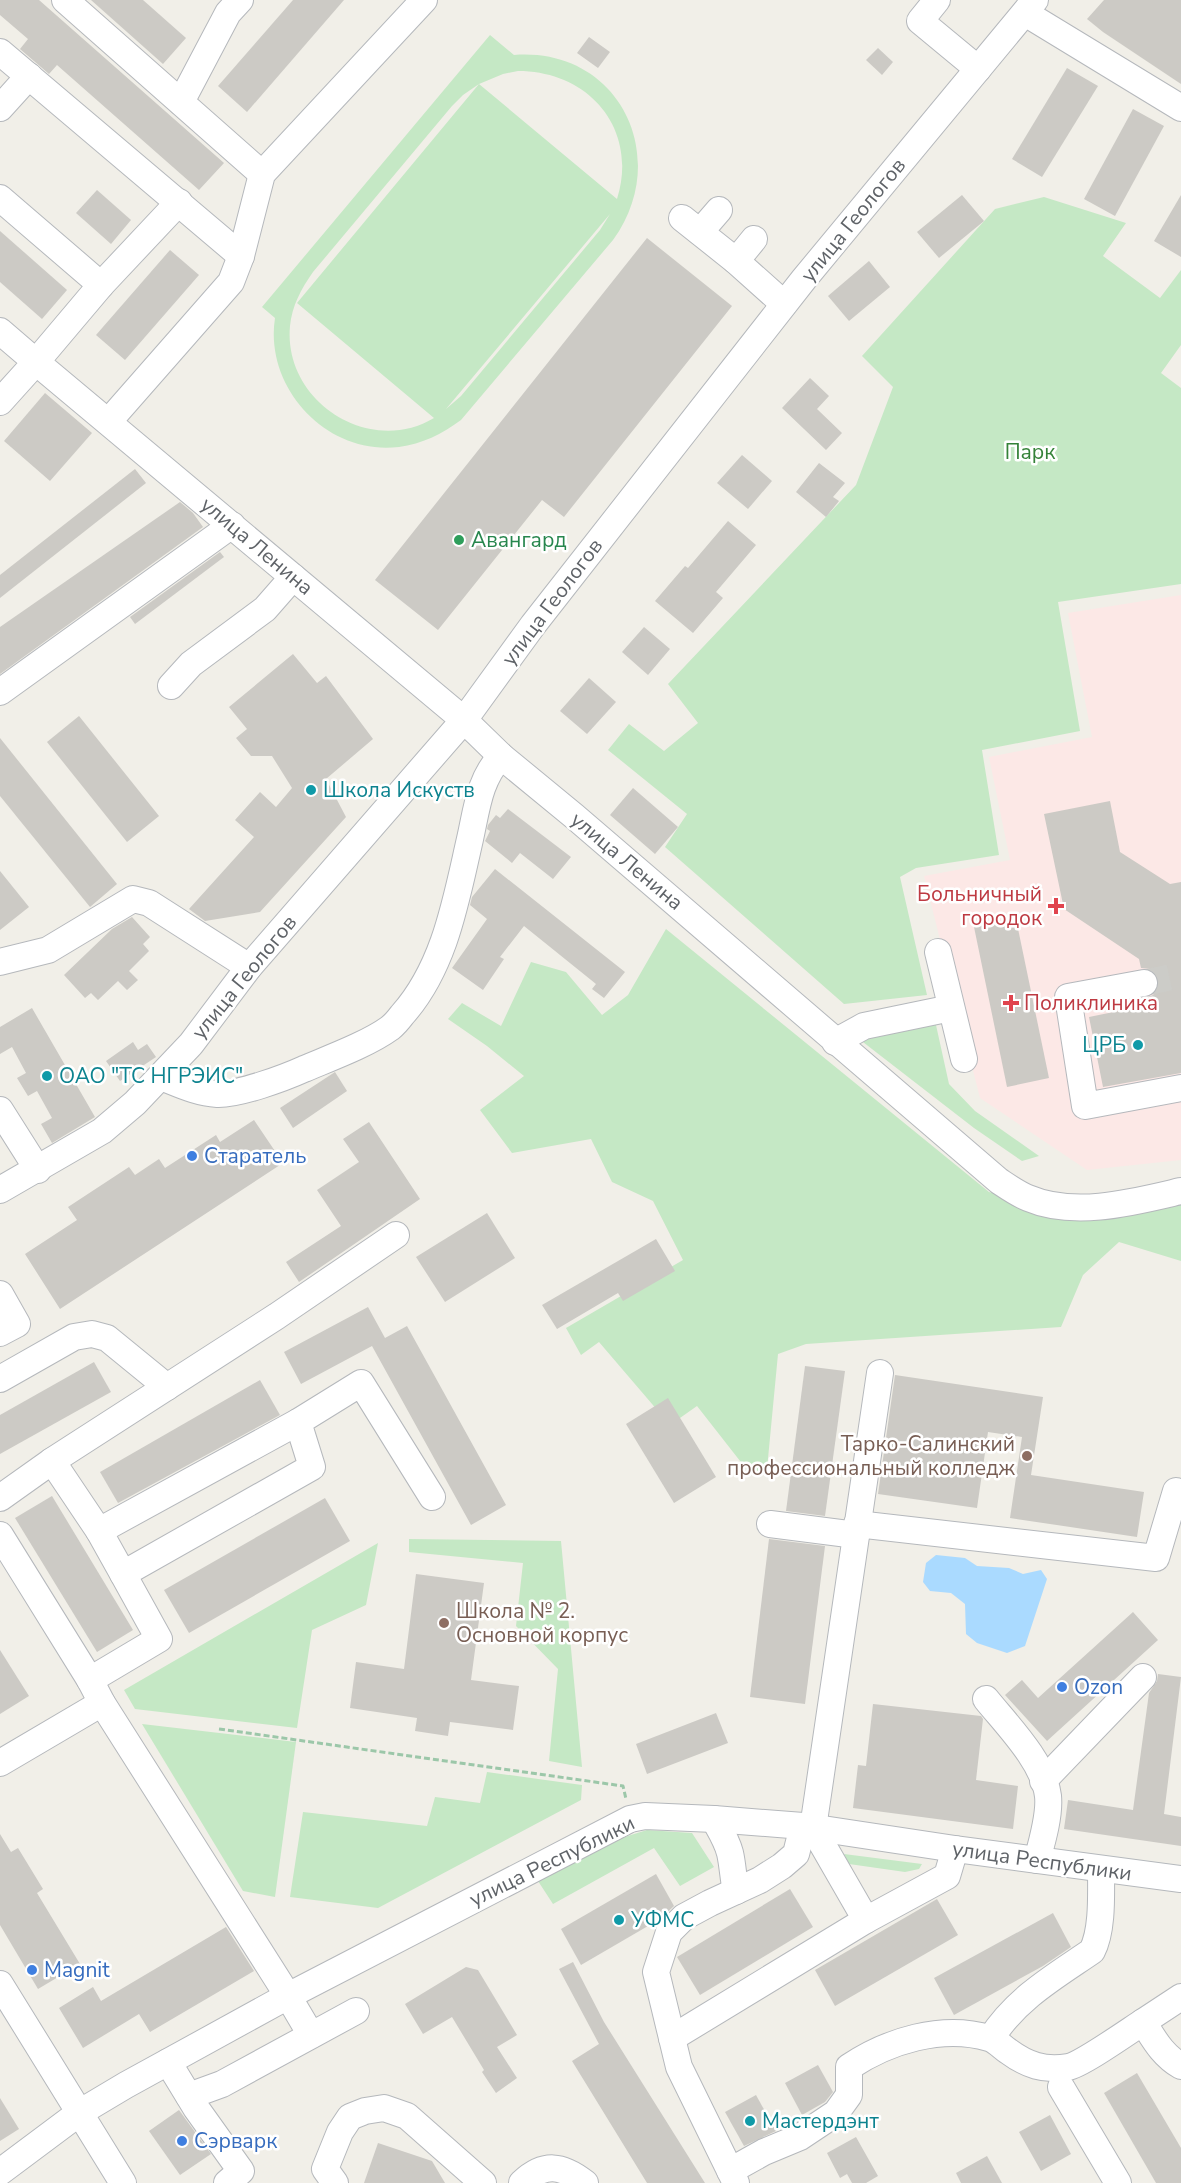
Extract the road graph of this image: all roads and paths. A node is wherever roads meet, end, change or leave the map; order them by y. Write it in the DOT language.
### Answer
graph roads {
  1 [pos="65,0"];
  2 [pos="424,0"];
  3 [pos="937,0"];
  4 [pos="226,4"];
  5 [pos="1032,4"];
  6 [pos="0,52"];
  7 [pos="978,69"];
  8 [pos="29,76"];
  9 [pos="181,102"];
  10 [pos="0,108"];
  11 [pos="1181,108"];
  12 [pos="262,174"];
  13 [pos="0,198"];
  14 [pos="179,202"];
  15 [pos="719,210"];
  16 [pos="754,239"];
  17 [pos="241,256"];
  18 [pos="736,261"];
  19 [pos="101,285"];
  20 [pos="784,304"];
  21 [pos="0,331"];
  22 [pos="36,362"];
  23 [pos="0,402"];
  24 [pos="109,421"];
  25 [pos="232,525"];
  26 [pos="293,576"];
  27 [pos="171,686"];
  28 [pos="0,692"];
  29 [pos="464,720"];
  30 [pos="501,756"];
  31 [pos="938,952"];
  32 [pos="0,962"];
  33 [pos="249,967"];
  34 [pos="1144,983"];
  35 [pos="951,1008"];
  36 [pos="835,1042"];
  37 [pos="964,1059"];
  38 [pos="161,1077"];
  39 [pos="1181,1088"];
  40 [pos="0,1110"];
  41 [pos="38,1170"];
  42 [pos="0,1190"];
  43 [pos="1181,1191"];
  44 [pos="396,1235"];
  45 [pos="0,1294"];
  46 [pos="0,1333"];
  47 [pos="880,1373"];
  48 [pos="0,1378"];
  49 [pos="167,1387"];
  50 [pos="298,1422"];
  51 [pos="52,1461"];
  52 [pos="1176,1491"];
  53 [pos="432,1497"];
  54 [pos="0,1498"];
  55 [pos="770,1524"];
  56 [pos="857,1529"];
  57 [pos="99,1531"];
  58 [pos="0,1535"];
  59 [pos="123,1574"];
  60 [pos="1143,1677"];
  61 [pos="90,1680"];
  62 [pos="986,1699"];
  63 [pos="102,1702"];
  64 [pos="219,1729"];
  65 [pos="0,1763"];
  66 [pos="1043,1781"];
  67 [pos="630,1819"];
  68 [pos="714,1819"];
  69 [pos="808,1827"];
  70 [pos="955,1849"];
  71 [pos="1037,1860"];
  72 [pos="1101,1869"];
  73 [pos="1181,1879"];
  74 [pos="736,1891"];
  75 [pos="866,1920"];
  76 [pos="0,1984"];
  77 [pos="288,1996"];
  78 [pos="1181,1997"];
  79 [pos="356,2011"];
  80 [pos="1143,2022"];
  81 [pos="311,2035"];
  82 [pos="672,2038"];
  83 [pos="991,2038"];
  84 [pos="168,2062"];
  85 [pos="1181,2066"];
  86 [pos="1061,2087"];
  87 [pos="189,2096"];
  88 [pos="80,2113"];
  89 [pos="0,2172"];
  90 [pos="733,2177"];
  91 [pos="123,2183"];
  92 [pos="227,2183"];
  93 [pos="334,2183"];
  94 [pos="483,2183"];
  95 [pos="522,2183"];
  96 [pos="585,2183"];
  97 [pos="1118,2183"];
  1 -- 9 [label="street"];
  2 -- 12 [label="street"];
  3 -- 7 [label="street"];
  4 -- 9 [label="street"];
  5 -- 7 [label="street, улица Геологов"];
  5 -- 11 [label="street"];
  6 -- 8 [label="street"];
  7 -- 20 [label="street, улица Геологов"];
  8 -- 10 [label="street"];
  8 -- 14 [label="street"];
  9 -- 12 [label="street"];
  12 -- 17 [label="street"];
  13 -- 19 [label="street"];
  14 -- 17 [label="street"];
  14 -- 19 [label="street"];
  15 -- 18 [label="street"];
  16 -- 18 [label="street"];
  17 -- 24 [label="street"];
  18 -- 20 [label="street"];
  19 -- 22 [label="street"];
  20 -- 29 [label="street, улица Геологов"];
  21 -- 22 [label="street, улица Ленина"];
  22 -- 23 [label="street"];
  22 -- 24 [label="street, улица Ленина"];
  24 -- 25 [label="street, улица Ленина"];
  25 -- 26 [label="street, улица Ленина"];
  25 -- 28 [label="street"];
  26 -- 27 [label="street"];
  26 -- 29 [label="street, улица Ленина"];
  29 -- 30 [label="street, улица Ленина"];
  29 -- 33 [label="street, улица Геологов"];
  30 -- 36 [label="street, улица Ленина"];
  30 -- 38 [label="street"];
  31 -- 35 [label="street"];
  32 -- 33 [label="street"];
  33 -- 38 [label="street, улица Геологов"];
  34 -- 39 [label="street"];
  35 -- 36 [label="street"];
  35 -- 37 [label="street"];
  36 -- 43 [label="street, улица Ленина"];
  38 -- 41 [label="street, улица Геологов"];
  40 -- 41 [label="street"];
  41 -- 42 [label="street, улица Геологов"];
  44 -- 49 [label="street"];
  45 -- 46 [label="street"];
  47 -- 56 [label="street"];
  48 -- 49 [label="street"];
  49 -- 51 [label="street"];
  50 -- 53 [label="street"];
  50 -- 57 [label="street"];
  50 -- 59 [label="street"];
  51 -- 54 [label="street"];
  51 -- 57 [label="street"];
  52 -- 56 [label="street"];
  55 -- 56 [label="street"];
  56 -- 69 [label="street"];
  57 -- 59 [label="street"];
  58 -- 61 [label="street"];
  59 -- 61 [label="street"];
  60 -- 66 [label="street"];
  61 -- 63 [label="street"];
  62 -- 66 [label="street"];
  63 -- 65 [label="street"];
  63 -- 77 [label="street"];
  64 -- 67 [label="path"];
  66 -- 71 [label="street"];
  67 -- 68 [label="street, улица Республики"];
  67 -- 77 [label="street, улица Республики"];
  68 -- 69 [label="street, улица Республики"];
  68 -- 74 [label="street"];
  69 -- 70 [label="street, улица Республики"];
  69 -- 74 [label="street"];
  69 -- 75 [label="street"];
  70 -- 71 [label="street, улица Республики"];
  70 -- 75 [label="street"];
  71 -- 72 [label="street, улица Республики"];
  72 -- 73 [label="street, улица Республики"];
  72 -- 83 [label="street"];
  74 -- 82 [label="street"];
  75 -- 82 [label="street"];
  76 -- 88 [label="street"];
  77 -- 81 [label="street"];
  77 -- 84 [label="street, улица Республики"];
  78 -- 80 [label="street"];
  79 -- 81 [label="street"];
  80 -- 83 [label="street"];
  80 -- 85 [label="street"];
  81 -- 87 [label="street"];
  82 -- 90 [label="street"];
  83 -- 90 [label="street"];
  84 -- 87 [label="street"];
  84 -- 88 [label="street, улица Республики"];
  86 -- 97 [label="street"];
  87 -- 92 [label="street"];
  88 -- 89 [label="street, улица Республики"];
  88 -- 91 [label="street"];
  93 -- 94 [label="street"];
  95 -- 96 [label="street"];
}
